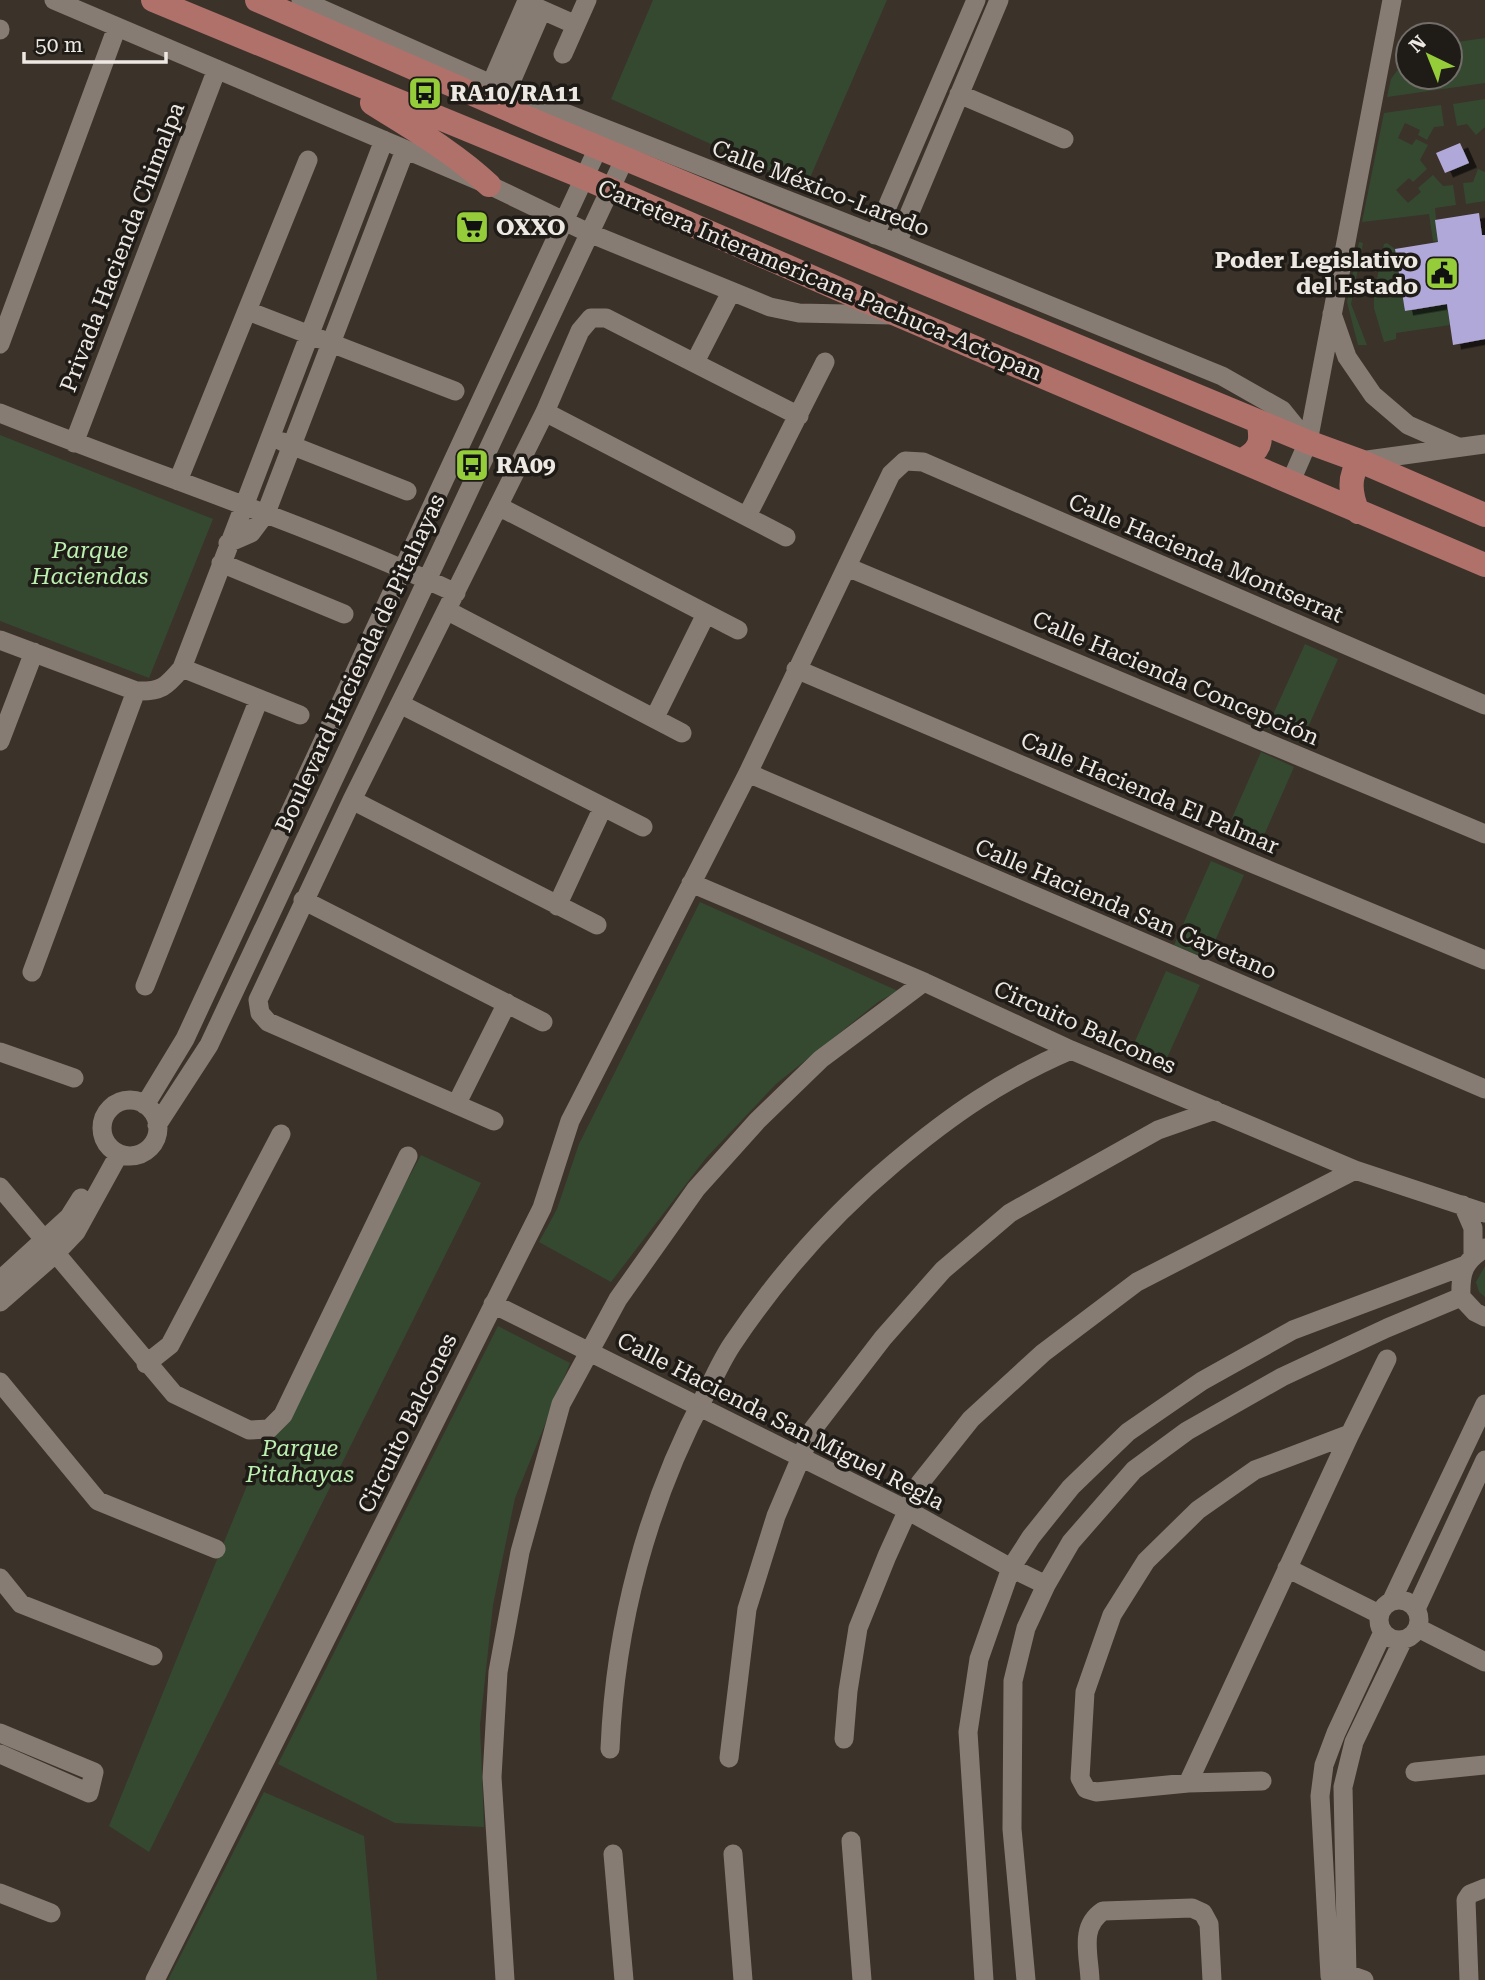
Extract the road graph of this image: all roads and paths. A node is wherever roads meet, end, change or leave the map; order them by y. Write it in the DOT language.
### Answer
graph roads {
  1 [pos="54,0"];
  2 [pos="153,0"];
  3 [pos="257,0"];
  4 [pos="301,0"];
  5 [pos="587,0"];
  6 [pos="976,0"];
  7 [pos="999,0"];
  8 [pos="1392,0"];
  9 [pos="530,4"];
  10 [pos="576,25"];
  11 [pos="117,27"];
  12 [pos="563,54"];
  13 [pos="217,69"];
  14 [pos="319,69"];
  15 [pos="499,88"];
  16 [pos="960,94"];
  17 [pos="544,115"];
  18 [pos="602,139"];
  19 [pos="1065,139"];
  20 [pos="384,141"];
  21 [pos="405,150"];
  22 [pos="629,150"];
  23 [pos="524,153"];
  24 [pos="308,160"];
  25 [pos="902,174"];
  26 [pos="585,178"];
  27 [pos="681,180"];
  28 [pos="922,183"];
  29 [pos="489,185"];
  30 [pos="610,188"];
  31 [pos="662,213"];
  32 [pos="565,221"];
  33 [pos="589,233"];
  34 [pos="875,235"];
  35 [pos="897,243"];
  36 [pos="731,292"];
  37 [pos="248,311"];
  38 [pos="1332,313"];
  39 [pos="898,315"];
  40 [pos="308,335"];
  41 [pos="332,343"];
  42 [pos="0,344"];
  43 [pos="695,362"];
  44 [pos="825,362"];
  45 [pos="455,391"];
  46 [pos="545,412"];
  47 [pos="0,413"];
  48 [pos="799,416"];
  49 [pos="1258,421"];
  50 [pos="269,436"];
  51 [pos="1308,442"];
  52 [pos="74,443"];
  53 [pos="1485,444"];
  54 [pos="292,446"];
  55 [pos="1458,447"];
  56 [pos="905,461"];
  57 [pos="1241,461"];
  58 [pos="1360,461"];
  59 [pos="178,481"];
  60 [pos="1291,481"];
  61 [pos="407,491"];
  62 [pos="243,504"];
  63 [pos="498,506"];
  64 [pos="1359,512"];
  65 [pos="266,513"];
  66 [pos="1485,515"];
  67 [pos="747,516"];
  68 [pos="786,537"];
  69 [pos="228,543"];
  70 [pos="221,563"];
  71 [pos="1485,565"];
  72 [pos="847,567"];
  73 [pos="404,568"];
  74 [pos="427,579"];
  75 [pos="452,602"];
  76 [pos="344,614"];
  77 [pos="706,614"];
  78 [pos="738,630"];
  79 [pos="0,640"];
  80 [pos="34,652"];
  81 [pos="182,668"];
  82 [pos="796,669"];
  83 [pos="145,691"];
  84 [pos="259,699"];
  85 [pos="400,704"];
  86 [pos="1485,705"];
  87 [pos="300,715"];
  88 [pos="655,718"];
  89 [pos="682,733"];
  90 [pos="0,741"];
  91 [pos="748,773"];
  92 [pos="352,800"];
  93 [pos="603,807"];
  94 [pos="643,827"];
  95 [pos="1485,834"];
  96 [pos="691,883"];
  97 [pos="303,900"];
  98 [pos="557,906"];
  99 [pos="597,925"];
  100 [pos="1485,960"];
  101 [pos="32,972"];
  102 [pos="924,982"];
  103 [pos="145,986"];
  104 [pos="507,1003"];
  105 [pos="543,1022"];
  106 [pos="1071,1050"];
  107 [pos="0,1052"];
  108 [pos="74,1078"];
  109 [pos="1485,1089"];
  110 [pos="457,1103"];
  111 [pos="145,1105"];
  112 [pos="1215,1110"];
  113 [pos="494,1121"];
  114 [pos="157,1125"];
  115 [pos="281,1134"];
  116 [pos="115,1152"];
  117 [pos="408,1156"];
  118 [pos="1355,1170"];
  119 [pos="0,1187"];
  120 [pos="1463,1205"];
  121 [pos="1485,1213"];
  122 [pos="50,1247"];
  123 [pos="1475,1256"];
  124 [pos="0,1280"];
  125 [pos="1461,1297"];
  126 [pos="0,1302"];
  127 [pos="493,1304"];
  128 [pos="1485,1317"];
  129 [pos="588,1352"];
  130 [pos="1387,1360"];
  131 [pos="146,1364"];
  132 [pos="0,1382"];
  133 [pos="1485,1404"];
  134 [pos="699,1406"];
  135 [pos="1350,1434"];
  136 [pos="801,1457"];
  137 [pos="1485,1460"];
  138 [pos="908,1510"];
  139 [pos="216,1549"];
  140 [pos="1011,1568"];
  141 [pos="1287,1568"];
  142 [pos="0,1578"];
  143 [pos="1046,1585"];
  144 [pos="1385,1615"];
  145 [pos="1412,1626"];
  146 [pos="153,1656"];
  147 [pos="1485,1662"];
  148 [pos="0,1733"];
  149 [pos="844,1740"];
  150 [pos="610,1748"];
  151 [pos="0,1754"];
  152 [pos="729,1758"];
  153 [pos="1482,1759"];
  154 [pos="1415,1772"];
  155 [pos="1262,1781"];
  156 [pos="1188,1783"];
  157 [pos="851,1841"];
  158 [pos="613,1853"];
  159 [pos="733,1854"];
  160 [pos="1485,1888"];
  161 [pos="0,1893"];
  162 [pos="51,1913"];
  163 [pos="1342,1977"];
  164 [pos="155,1980"];
  165 [pos="505,1980"];
  166 [pos="624,1980"];
  167 [pos="743,1980"];
  168 [pos="862,1980"];
  169 [pos="984,1980"];
  170 [pos="1026,1980"];
  171 [pos="1090,1980"];
  172 [pos="1212,1980"];
  173 [pos="1469,1980"];
  1 -- 11 [label="street"];
  2 -- 14 [label="main road, Carretera Interamericana Pachuca-Actopan"];
  3 -- 17 [label="main road, Carretera Interamericana Pachuca-Actopan"];
  4 -- 15 [label="street"];
  5 -- 10 [label="street"];
  6 -- 25 [label="street"];
  7 -- 16 [label="street"];
  8 -- 38 [label="street"];
  9 -- 10 [label="street"];
  9 -- 15 [label="street"];
  10 -- 12 [label="street"];
  11 -- 13 [label="street"];
  11 -- 42 [label="street"];
  13 -- 20 [label="street"];
  13 -- 52 [label="street, Privada Hacienda Chimalpa"];
  14 -- 23 [label="main road, Carretera Interamericana Pachuca-Actopan"];
  14 -- 29 [label="main road"];
  15 -- 17 [label="street"];
  16 -- 19 [label="street"];
  16 -- 28 [label="street"];
  17 -- 18 [label="main road, Carretera Interamericana Pachuca-Actopan"];
  17 -- 23 [label="main road"];
  18 -- 22 [label="main road, Carretera Interamericana Pachuca-Actopan"];
  18 -- 26 [label="street, Boulevard Hacienda de Pitahayas"];
  20 -- 21 [label="street"];
  20 -- 40 [label="street"];
  21 -- 29 [label="street"];
  21 -- 41 [label="street"];
  22 -- 27 [label="main road, Carretera Interamericana Pachuca-Actopan"];
  22 -- 30 [label="street, Boulevard Hacienda de Pitahayas"];
  22 -- 34 [label="street, Calle México-Laredo"];
  23 -- 26 [label="main road, Carretera Interamericana Pachuca-Actopan"];
  24 -- 37 [label="street"];
  25 -- 28 [label="street"];
  25 -- 34 [label="street"];
  26 -- 30 [label="main road, Carretera Interamericana Pachuca-Actopan"];
  26 -- 32 [label="street, Boulevard Hacienda de Pitahayas"];
  27 -- 31 [label="main road"];
  27 -- 49 [label="main road, Carretera Interamericana Pachuca-Actopan"];
  28 -- 35 [label="street"];
  29 -- 32 [label="street"];
  30 -- 31 [label="main road, Carretera Interamericana Pachuca-Actopan"];
  30 -- 33 [label="street, Boulevard Hacienda de Pitahayas"];
  31 -- 39 [label="main road, Carretera Interamericana Pachuca-Actopan"];
  32 -- 33 [label="street"];
  32 -- 73 [label="street, Boulevard Hacienda de Pitahayas"];
  33 -- 36 [label="street"];
  33 -- 74 [label="street, Boulevard Hacienda de Pitahayas"];
  34 -- 35 [label="street, Calle México-Laredo"];
  35 -- 51 [label="street, Calle México-Laredo"];
  36 -- 39 [label="street"];
  36 -- 43 [label="street"];
  37 -- 40 [label="street"];
  37 -- 59 [label="street"];
  38 -- 51 [label="street"];
  38 -- 55 [label="street"];
  39 -- 57 [label="main road, Carretera Interamericana Pachuca-Actopan"];
  40 -- 41 [label="street"];
  40 -- 50 [label="street"];
  41 -- 45 [label="street"];
  41 -- 54 [label="street"];
  43 -- 46 [label="street"];
  43 -- 48 [label="street"];
  44 -- 48 [label="street"];
  46 -- 63 [label="street"];
  46 -- 67 [label="street"];
  47 -- 52 [label="street"];
  48 -- 67 [label="street"];
  49 -- 51 [label="main road, Carretera Interamericana Pachuca-Actopan"];
  49 -- 57 [label="main road"];
  50 -- 54 [label="street"];
  50 -- 62 [label="street"];
  51 -- 58 [label="main road, Carretera Interamericana Pachuca-Actopan"];
  51 -- 60 [label="street"];
  52 -- 59 [label="street"];
  53 -- 55 [label="street"];
  54 -- 61 [label="street"];
  54 -- 65 [label="street"];
  55 -- 58 [label="street"];
  56 -- 72 [label="street, Circuito Balcones"];
  56 -- 86 [label="street, Calle Hacienda Montserrat"];
  57 -- 60 [label="main road, Carretera Interamericana Pachuca-Actopan"];
  58 -- 64 [label="main road"];
  58 -- 66 [label="main road, Carretera Interamericana Pachuca-Actopan"];
  59 -- 62 [label="street"];
  60 -- 64 [label="main road, Carretera Interamericana Pachuca-Actopan"];
  62 -- 65 [label="street"];
  62 -- 69 [label="street"];
  63 -- 75 [label="street"];
  63 -- 77 [label="street"];
  64 -- 71 [label="main road, Carretera Interamericana Pachuca-Actopan"];
  65 -- 69 [label="street"];
  65 -- 73 [label="street"];
  67 -- 68 [label="street"];
  69 -- 70 [label="street"];
  70 -- 76 [label="street"];
  70 -- 81 [label="street"];
  72 -- 82 [label="street, Circuito Balcones"];
  72 -- 95 [label="street, Calle Hacienda Concepción"];
  73 -- 74 [label="street"];
  73 -- 111 [label="street, Boulevard Hacienda de Pitahayas"];
  74 -- 75 [label="street"];
  74 -- 114 [label="street, Boulevard Hacienda de Pitahayas"];
  75 -- 85 [label="street"];
  75 -- 88 [label="street"];
  77 -- 78 [label="street"];
  77 -- 88 [label="street"];
  79 -- 80 [label="street"];
  80 -- 83 [label="street"];
  80 -- 90 [label="street"];
  81 -- 83 [label="street"];
  81 -- 84 [label="street"];
  82 -- 91 [label="street, Circuito Balcones"];
  82 -- 100 [label="street, Calle Hacienda El Palmar"];
  83 -- 101 [label="street"];
  84 -- 87 [label="street"];
  84 -- 103 [label="street"];
  85 -- 92 [label="street"];
  85 -- 93 [label="street"];
  88 -- 89 [label="street"];
  91 -- 96 [label="street, Circuito Balcones"];
  91 -- 109 [label="street, Calle Hacienda San Cayetano"];
  92 -- 97 [label="street"];
  92 -- 98 [label="street"];
  93 -- 94 [label="street"];
  93 -- 98 [label="street"];
  96 -- 102 [label="street, Circuito Balcones"];
  96 -- 127 [label="street, Circuito Balcones"];
  97 -- 104 [label="street"];
  97 -- 110 [label="street"];
  98 -- 99 [label="street"];
  102 -- 106 [label="street, Circuito Balcones"];
  102 -- 129 [label="street"];
  104 -- 105 [label="street"];
  104 -- 110 [label="street"];
  106 -- 112 [label="street, Circuito Balcones"];
  106 -- 134 [label="street"];
  107 -- 108 [label="street"];
  110 -- 113 [label="street"];
  111 -- 114 [label="street"];
  111 -- 116 [label="street"];
  112 -- 118 [label="street, Circuito Balcones"];
  112 -- 136 [label="street"];
  114 -- 116 [label="street"];
  115 -- 131 [label="street"];
  116 -- 122 [label="street"];
  117 -- 131 [label="street"];
  118 -- 120 [label="street, Circuito Balcones"];
  118 -- 138 [label="street"];
  119 -- 122 [label="street"];
  120 -- 121 [label="street, Circuito Balcones"];
  120 -- 123 [label="street"];
  122 -- 124 [label="street"];
  122 -- 126 [label="street"];
  122 -- 131 [label="street"];
  123 -- 125 [label="street"];
  123 -- 140 [label="street"];
  125 -- 128 [label="street"];
  125 -- 143 [label="street"];
  127 -- 129 [label="street, Calle Hacienda San Miguel Regla"];
  127 -- 164 [label="street, Circuito Balcones"];
  129 -- 134 [label="street, Calle Hacienda San Miguel Regla"];
  129 -- 165 [label="street"];
  130 -- 135 [label="street"];
  132 -- 139 [label="street"];
  133 -- 144 [label="street"];
  134 -- 136 [label="street, Calle Hacienda San Miguel Regla"];
  134 -- 150 [label="street"];
  135 -- 141 [label="street"];
  135 -- 156 [label="street"];
  136 -- 138 [label="street, Calle Hacienda San Miguel Regla"];
  136 -- 152 [label="street"];
  137 -- 145 [label="street"];
  138 -- 140 [label="street, Calle Hacienda San Miguel Regla"];
  138 -- 149 [label="street"];
  140 -- 143 [label="street, Calle Hacienda San Miguel Regla"];
  140 -- 169 [label="street"];
  141 -- 144 [label="street"];
  141 -- 156 [label="street"];
  142 -- 146 [label="street"];
  143 -- 170 [label="street"];
  144 -- 145 [label="street"];
  144 -- 145 [label="street"];
  144 -- 163 [label="street"];
  145 -- 147 [label="street"];
  145 -- 163 [label="street"];
  148 -- 151 [label="street"];
  153 -- 154 [label="street"];
  155 -- 156 [label="street"];
  157 -- 168 [label="street"];
  158 -- 166 [label="street"];
  159 -- 167 [label="street"];
  160 -- 173 [label="street"];
  161 -- 162 [label="street"];
  171 -- 172 [label="street"];
}
